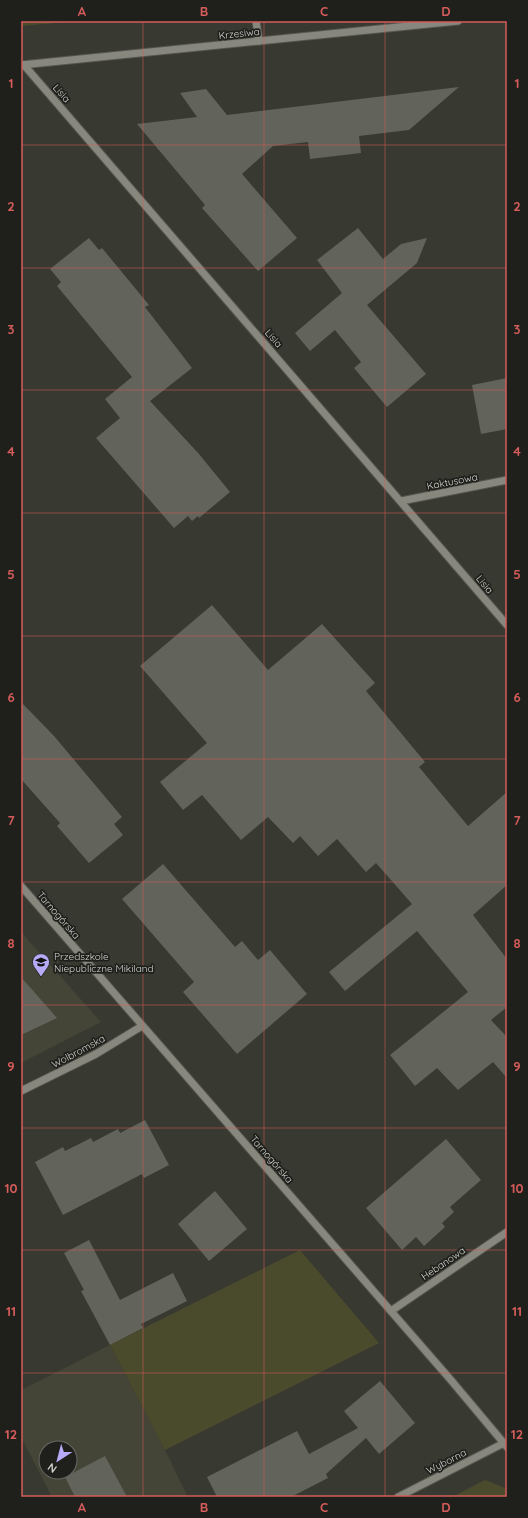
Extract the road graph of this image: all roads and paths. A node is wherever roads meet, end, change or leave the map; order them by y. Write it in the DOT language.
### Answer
graph roads {
  1 [pos="256,21"];
  2 [pos="458,21"];
  3 [pos="259,41"];
  4 [pos="23,65"];
  5 [pos="507,480"];
  6 [pos="401,501"];
  7 [pos="507,625"];
  8 [pos="21,886"];
  9 [pos="142,1026"];
  10 [pos="21,1091"];
  11 [pos="507,1232"];
  12 [pos="391,1311"];
  13 [pos="506,1445"];
  14 [pos="398,1497"];
  1 -- 3 [label="street"];
  2 -- 3 [label="street, Krzesiwa"];
  3 -- 4 [label="street, Krzesiwa"];
  4 -- 6 [label="street, Lisia"];
  5 -- 6 [label="street, Kaktusowa"];
  6 -- 7 [label="street, Lisia"];
  8 -- 9 [label="street, Tarnogórska"];
  9 -- 10 [label="street, Wolbromska"];
  9 -- 12 [label="street, Tarnogórska"];
  11 -- 12 [label="street, Hebanowa"];
  12 -- 13 [label="street, Tarnogórska"];
  13 -- 14 [label="street, Wyborna"];
}
